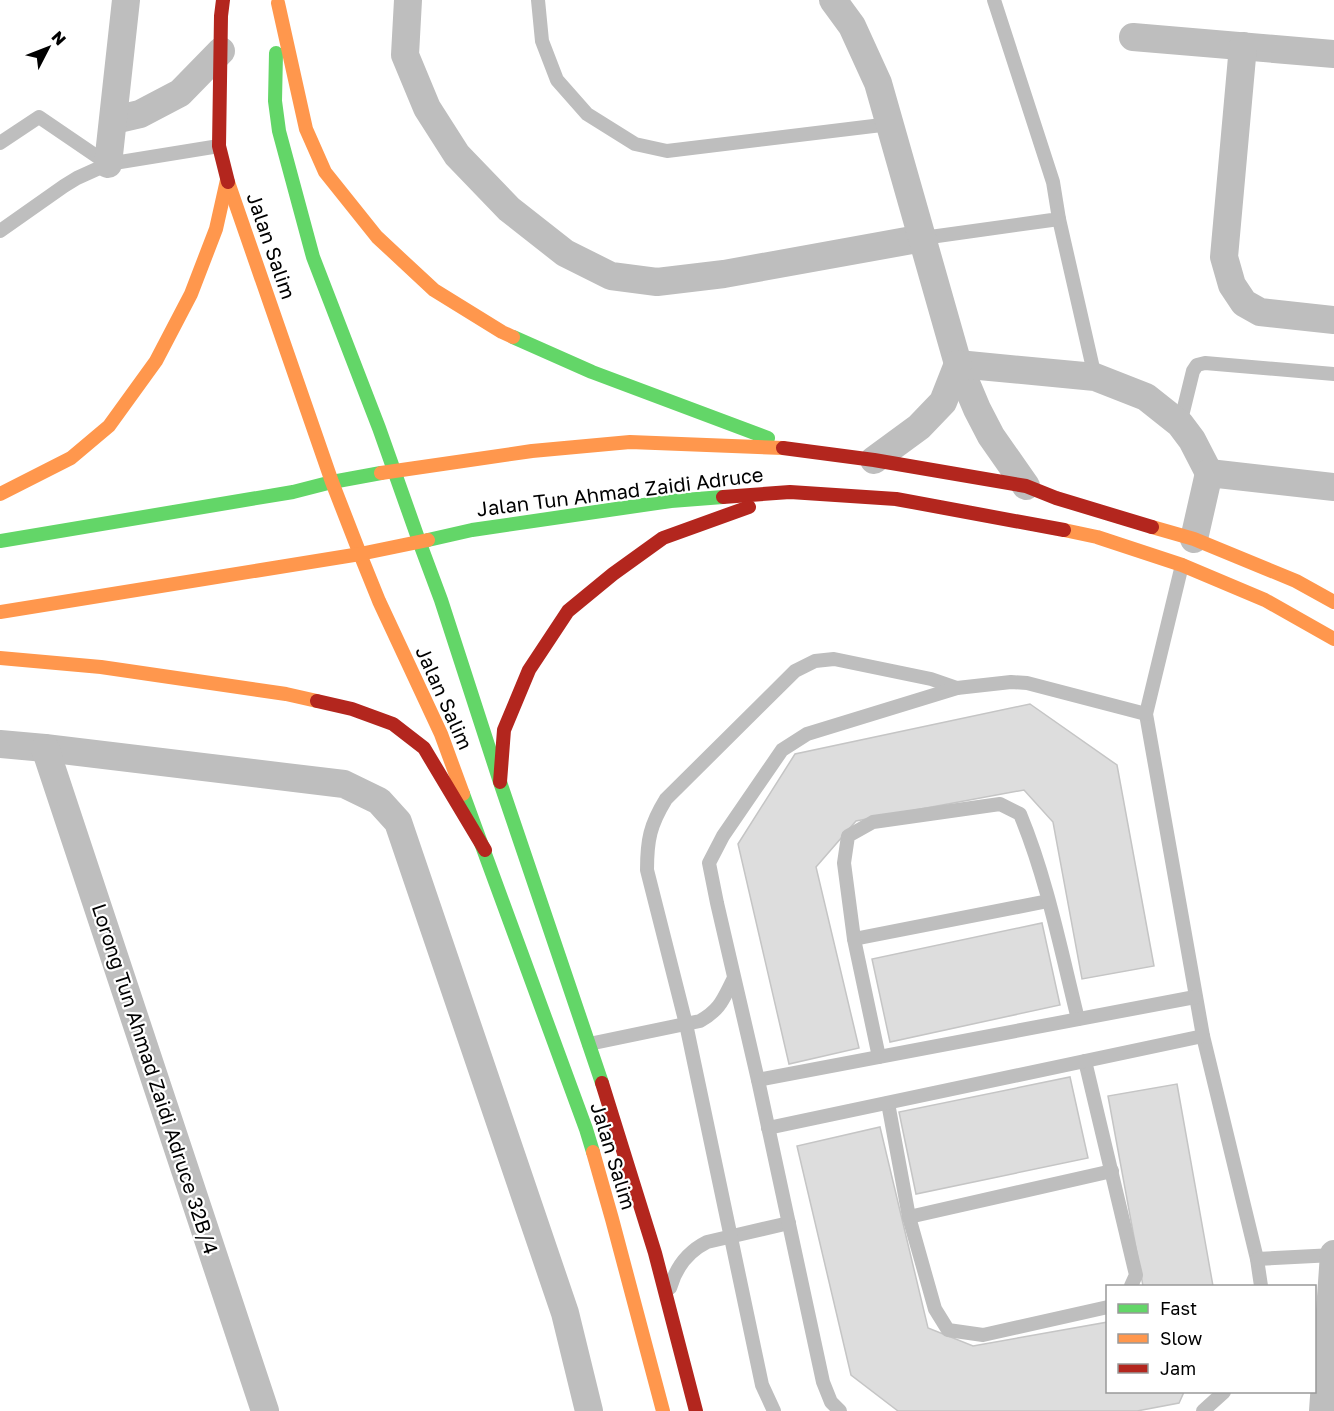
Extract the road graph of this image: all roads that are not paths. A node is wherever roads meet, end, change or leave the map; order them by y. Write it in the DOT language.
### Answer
graph roads {
  1 [pos="126,0"];
  2 [pos="224,0"];
  3 [pos="408,0"];
  4 [pos="538,0"];
  5 [pos="833,0"];
  6 [pos="993,0"];
  7 [pos="278,2"];
  8 [pos="1133,37"];
  9 [pos="1243,46"];
  10 [pos="221,51"];
  11 [pos="1334,54"];
  12 [pos="114,120"];
  13 [pos="890,124"];
  14 [pos="0,143"];
  15 [pos="219,146"];
  16 [pos="108,164"];
  17 [pos="227,180"];
  18 [pos="1059,219"];
  19 [pos="0,231"];
  20 [pos="923,238"];
  21 [pos="1334,320"];
  22 [pos="958,363"];
  23 [pos="1334,374"];
  24 [pos="1095,377"];
  25 [pos="1180,424"];
  26 [pos="795,449"];
  27 [pos="874,460"];
  28 [pos="394,471"];
  29 [pos="1209,472"];
  30 [pos="332,482"];
  31 [pos="1026,486"];
  32 [pos="1334,487"];
  33 [pos="790,492"];
  34 [pos="0,494"];
  35 [pos="1194,539"];
  36 [pos="0,541"];
  37 [pos="419,541"];
  38 [pos="360,554"];
  39 [pos="1182,565"];
  40 [pos="1334,602"];
  41 [pos="0,612"];
  42 [pos="1334,639"];
  43 [pos="0,658"];
  44 [pos="957,688"];
  45 [pos="1146,714"];
  46 [pos="0,744"];
  47 [pos="45,748"];
  48 [pos="500,782"];
  49 [pos="484,850"];
  50 [pos="1048,901"];
  51 [pos="854,939"];
  52 [pos="734,978"];
  53 [pos="1195,997"];
  54 [pos="1078,1019"];
  55 [pos="686,1024"];
  56 [pos="1203,1036"];
  57 [pos="589,1044"];
  58 [pos="879,1058"];
  59 [pos="1085,1061"];
  60 [pos="758,1080"];
  61 [pos="888,1103"];
  62 [pos="768,1128"];
  63 [pos="1112,1171"];
  64 [pos="909,1217"];
  65 [pos="789,1222"];
  66 [pos="731,1236"];
  67 [pos="1334,1254"];
  68 [pos="1257,1259"];
  69 [pos="1132,1285"];
  70 [pos="1261,1285"];
  71 [pos="667,1299"];
  72 [pos="1106,1308"];
  73 [pos="1223,1393"];
  74 [pos="1327,1408"];
  75 [pos="266,1411"];
  76 [pos="589,1411"];
  77 [pos="663,1411"];
  78 [pos="696,1411"];
  79 [pos="774,1411"];
  80 [pos="840,1411"];
  81 [pos="1203,1411"];
  1 -- 12 [label="street"];
  2 -- 10 [label="main road, Jalan Salim"];
  3 -- 20 [label="street"];
  4 -- 13 [label="lane"];
  5 -- 13 [label="street"];
  6 -- 18 [label="lane"];
  7 -- 26 [label="main road"];
  7 -- 28 [label="main road, Jalan Salim"];
  8 -- 9 [label="street"];
  9 -- 11 [label="street"];
  9 -- 21 [label="street"];
  10 -- 12 [label="street"];
  10 -- 15 [label="main road, Jalan Salim"];
  12 -- 16 [label="street"];
  13 -- 20 [label="street"];
  14 -- 16 [label="lane"];
  15 -- 16 [label="lane"];
  15 -- 17 [label="main road, Jalan Salim"];
  16 -- 19 [label="lane"];
  17 -- 30 [label="main road, Jalan Salim"];
  17 -- 34 [label="main road"];
  18 -- 20 [label="lane"];
  18 -- 24 [label="lane"];
  20 -- 22 [label="street"];
  22 -- 24 [label="street"];
  22 -- 27 [label="street"];
  22 -- 31 [label="street"];
  23 -- 25 [label="lane"];
  24 -- 25 [label="street"];
  25 -- 29 [label="street"];
  26 -- 27 [label="main road, Jalan Tun Ahmad Zaidi Adruce"];
  26 -- 28 [label="main road, Jalan Tun Ahmad Zaidi Adruce"];
  27 -- 31 [label="main road, Jalan Tun Ahmad Zaidi Adruce"];
  28 -- 30 [label="main road, Jalan Tun Ahmad Zaidi Adruce"];
  28 -- 37 [label="main road, Jalan Salim"];
  29 -- 32 [label="street"];
  29 -- 35 [label="street"];
  30 -- 36 [label="main road, Jalan Tun Ahmad Zaidi Adruce"];
  30 -- 38 [label="main road, Jalan Salim"];
  31 -- 35 [label="main road, Jalan Tun Ahmad Zaidi Adruce"];
  33 -- 37 [label="main road, Jalan Tun Ahmad Zaidi Adruce"];
  33 -- 39 [label="main road, Jalan Tun Ahmad Zaidi Adruce"];
  33 -- 48 [label="main road"];
  35 -- 40 [label="main road, Jalan Tun Ahmad Zaidi Adruce"];
  37 -- 38 [label="main road, Jalan Tun Ahmad Zaidi Adruce"];
  37 -- 48 [label="main road, Jalan Salim"];
  38 -- 41 [label="main road, Jalan Tun Ahmad Zaidi Adruce"];
  38 -- 49 [label="main road, Jalan Salim"];
  39 -- 42 [label="main road, Jalan Tun Ahmad Zaidi Adruce"];
  39 -- 45 [label="lane"];
  43 -- 49 [label="main road"];
  44 -- 45 [label="lane"];
  44 -- 52 [label="lane"];
  44 -- 55 [label="lane"];
  45 -- 53 [label="lane"];
  46 -- 47 [label="street"];
  47 -- 75 [label="street, Lorong Tun Ahmad Zaidi Adruce 32B/4"];
  47 -- 76 [label="street"];
  48 -- 57 [label="main road, Jalan Salim"];
  49 -- 77 [label="main road, Jalan Salim"];
  50 -- 51 [label="lane"];
  50 -- 51 [label="lane"];
  50 -- 54 [label="lane"];
  51 -- 58 [label="lane"];
  52 -- 55 [label="lane"];
  52 -- 60 [label="lane"];
  53 -- 54 [label="lane"];
  53 -- 56 [label="lane"];
  54 -- 58 [label="lane"];
  55 -- 57 [label="lane"];
  55 -- 66 [label="lane"];
  56 -- 59 [label="lane"];
  56 -- 68 [label="lane"];
  57 -- 71 [label="main road, Jalan Salim"];
  58 -- 60 [label="lane"];
  59 -- 61 [label="lane"];
  59 -- 63 [label="lane"];
  60 -- 62 [label="lane"];
  61 -- 62 [label="lane"];
  61 -- 64 [label="lane"];
  62 -- 65 [label="lane"];
  63 -- 64 [label="lane"];
  63 -- 69 [label="lane"];
  64 -- 72 [label="lane"];
  65 -- 66 [label="lane"];
  65 -- 80 [label="lane"];
  66 -- 71 [label="lane"];
  66 -- 79 [label="lane"];
  67 -- 68 [label="lane"];
  67 -- 74 [label="street"];
  68 -- 70 [label="lane"];
  71 -- 78 [label="main road, Jalan Salim"];
  73 -- 81 [label="lane"];
}
